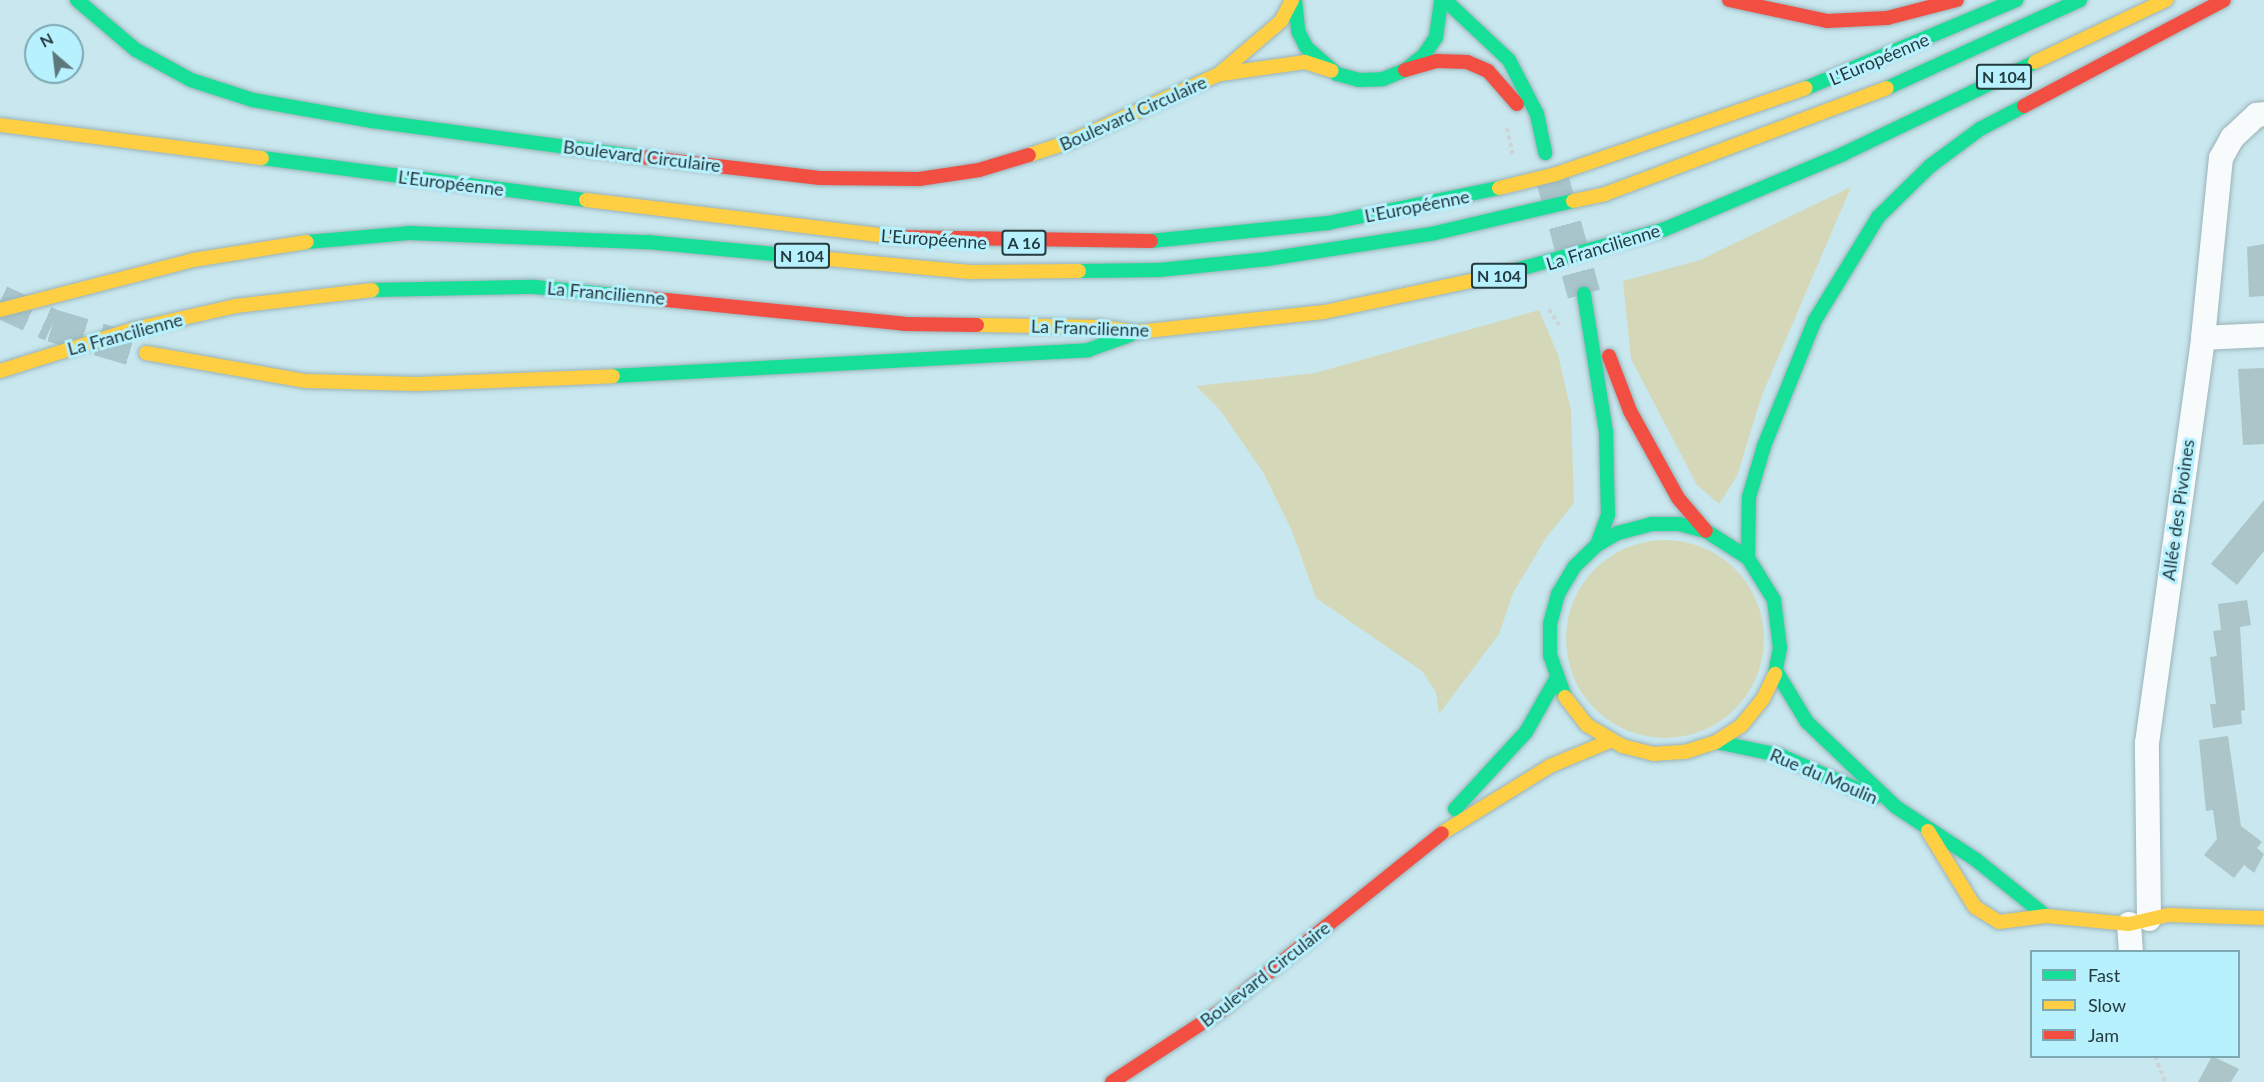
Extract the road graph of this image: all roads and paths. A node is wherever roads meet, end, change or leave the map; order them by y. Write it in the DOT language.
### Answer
graph roads {
  1 [pos="77,0"];
  2 [pos="1293,0"];
  3 [pos="1443,0"];
  4 [pos="1729,0"];
  5 [pos="1957,0"];
  6 [pos="2016,0"];
  7 [pos="2080,0"];
  8 [pos="2166,0"];
  9 [pos="2224,0"];
  10 [pos="1405,70"];
  11 [pos="1219,74"];
  12 [pos="1337,74"];
  13 [pos="2260,115"];
  14 [pos="1500,118"];
  15 [pos="0,125"];
  16 [pos="1514,167"];
  17 [pos="1549,309"];
  18 [pos="0,310"];
  19 [pos="1137,332"];
  20 [pos="2264,335"];
  21 [pos="1566,337"];
  22 [pos="2203,338"];
  23 [pos="146,353"];
  24 [pos="0,371"];
  25 [pos="1706,531"];
  26 [pos="1597,545"];
  27 [pos="1748,558"];
  28 [pos="1776,671"];
  29 [pos="1556,679"];
  30 [pos="1610,741"];
  31 [pos="1716,742"];
  32 [pos="1896,807"];
  33 [pos="1928,831"];
  34 [pos="1412,855"];
  35 [pos="2046,916"];
  36 [pos="2264,918"];
  37 [pos="2139,921"];
  38 [pos="2132,950"];
  39 [pos="2156,1058"];
  40 [pos="1112,1082"];
  41 [pos="2165,1082"];
  1 -- 11 [label="main road, Boulevard Circulaire"];
  2 -- 11 [label="main road, Boulevard Circulaire"];
  2 -- 12 [label="main road"];
  3 -- 10 [label="main road"];
  3 -- 10 [label="main road"];
  4 -- 5 [label="main road"];
  6 -- 15 [label="main road, L'Européenne / A 16"];
  7 -- 18 [label="main road, N 104"];
  8 -- 19 [label="main road, La Francilienne / N 104"];
  9 -- 27 [label="main road"];
  10 -- 12 [label="main road, Boulevard Circulaire"];
  11 -- 12 [label="main road, Boulevard Circulaire"];
  13 -- 22 [label="street, Allée des Pivoines"];
  14 -- 16 [label="path"];
  17 -- 21 [label="path"];
  19 -- 23 [label="main road"];
  19 -- 24 [label="main road, La Francilienne / N 104"];
  20 -- 22 [label="street"];
  22 -- 37 [label="street, Allée des Pivoines"];
  25 -- 26 [label="main road"];
  25 -- 26 [label="main road"];
  25 -- 27 [label="main road"];
  26 -- 29 [label="main road"];
  27 -- 28 [label="main road"];
  28 -- 31 [label="main road"];
  28 -- 32 [label="main road, Rue du Moulin"];
  29 -- 30 [label="main road"];
  29 -- 34 [label="main road, Boulevard Circulaire"];
  30 -- 31 [label="main road"];
  30 -- 34 [label="main road, Boulevard Circulaire"];
  31 -- 32 [label="main road, Rue du Moulin"];
  32 -- 33 [label="main road, Rue du Moulin"];
  33 -- 35 [label="main road, Rue du Moulin"];
  33 -- 35 [label="main road, Rue du Moulin"];
  34 -- 40 [label="main road, Boulevard Circulaire"];
  35 -- 37 [label="main road, Rue du Moulin"];
  36 -- 37 [label="main road, Rue du Moulin"];
  37 -- 38 [label="street, Allée des Pivoines"];
  39 -- 41 [label="path"];
}
